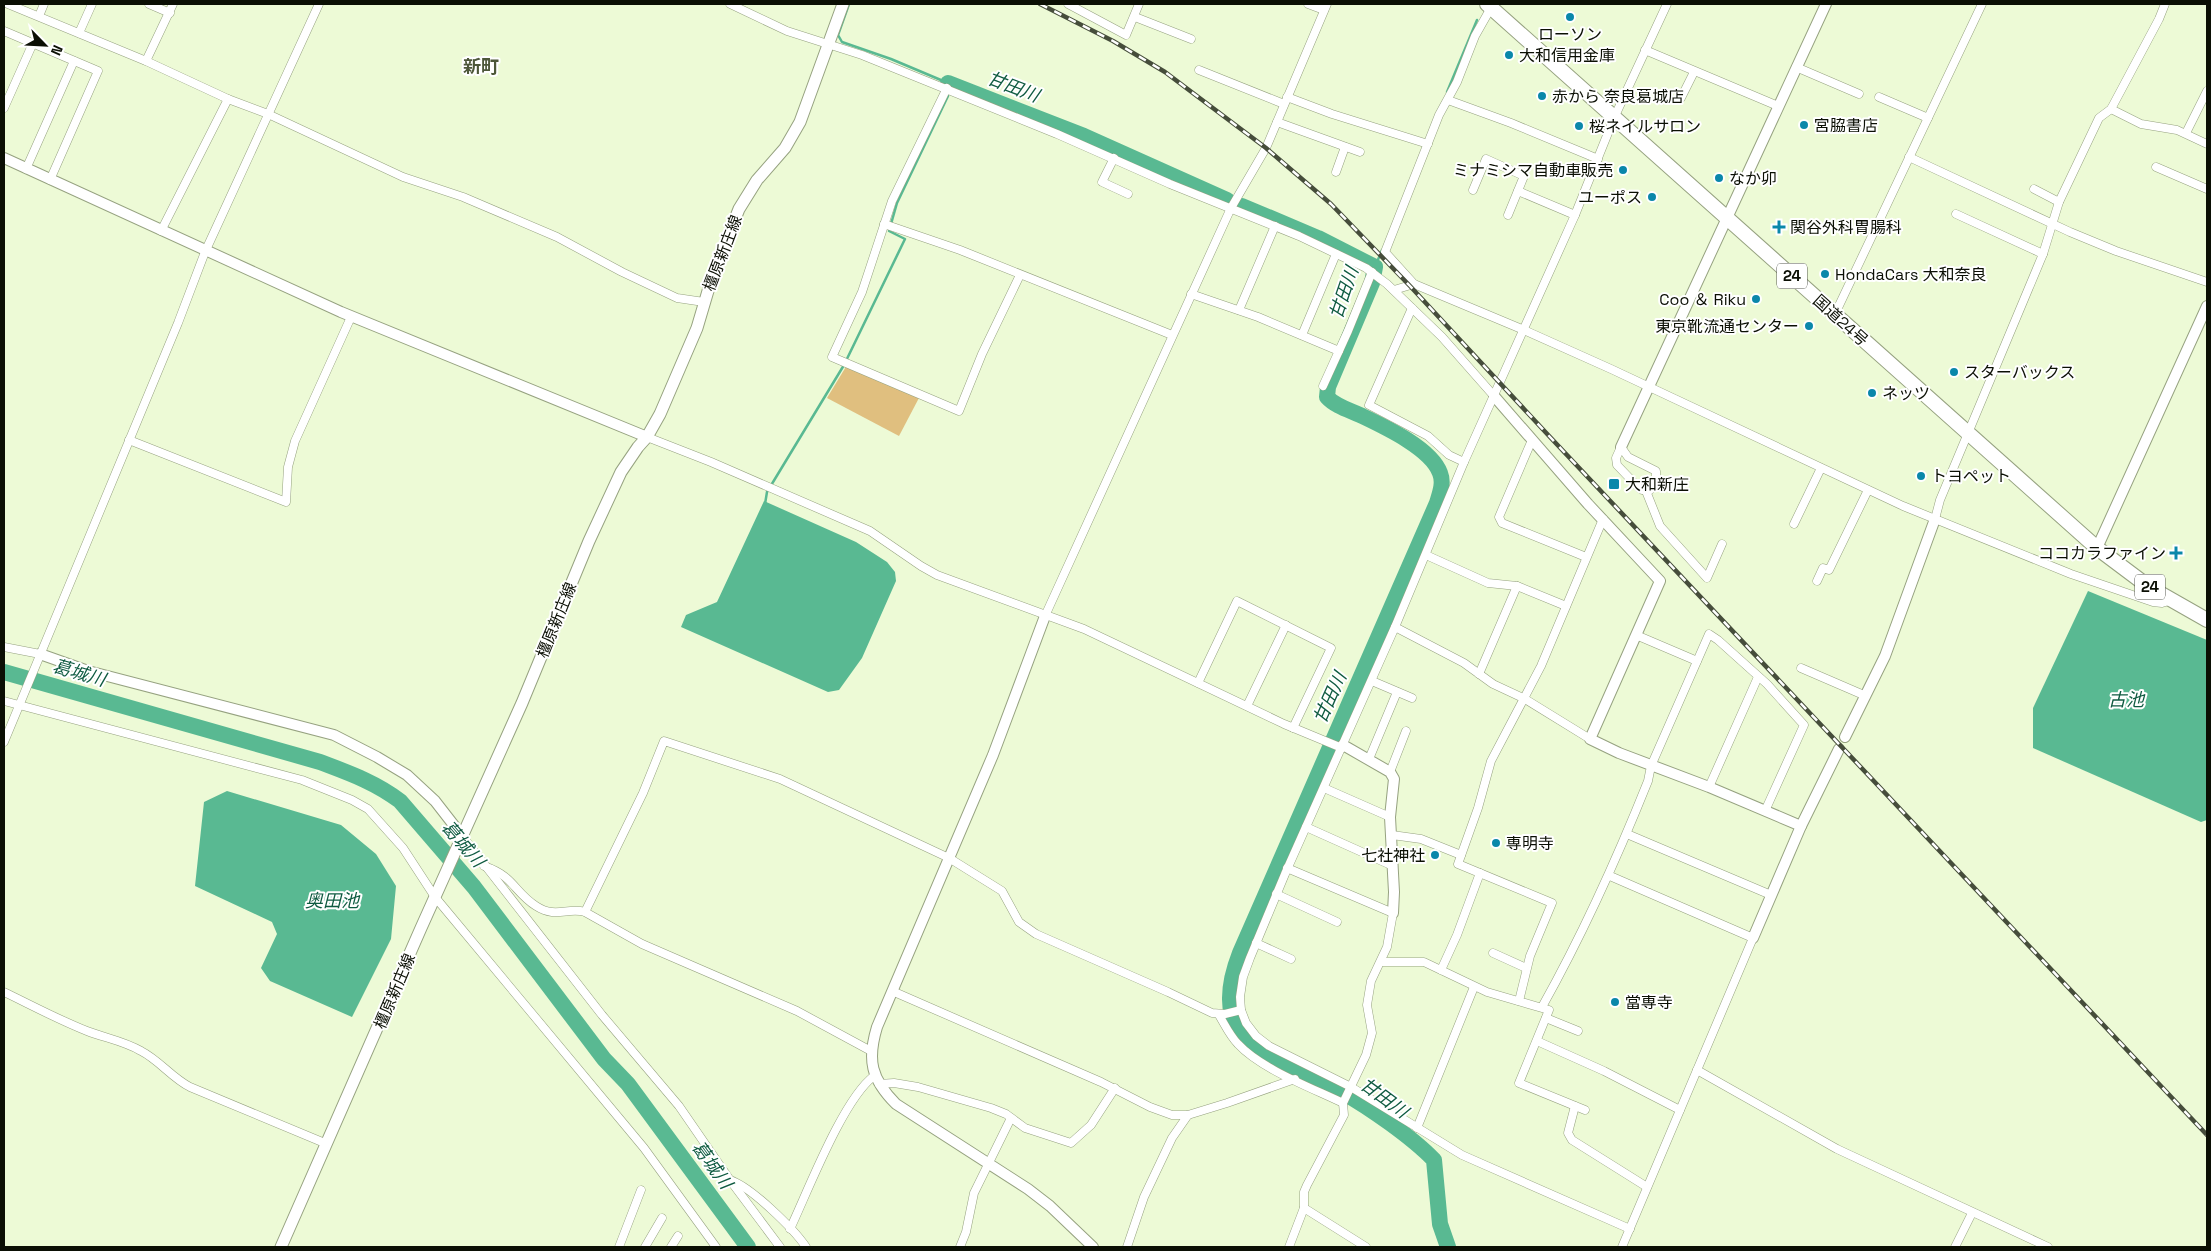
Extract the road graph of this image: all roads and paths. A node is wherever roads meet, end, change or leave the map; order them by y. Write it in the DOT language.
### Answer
graph roads {
  1 [pos="8,4"];
  2 [pos="44,4"];
  3 [pos="92,4"];
  4 [pos="149,4"];
  5 [pos="173,4"];
  6 [pos="319,4"];
  7 [pos="730,4"];
  8 [pos="843,4"];
  9 [pos="1068,4"];
  10 [pos="1139,4"];
  11 [pos="1308,4"];
  12 [pos="1667,4"];
  13 [pos="1826,4"];
  14 [pos="1981,4"];
  15 [pos="2165,4"];
  16 [pos="1490,5"];
  17 [pos="1325,7"];
  18 [pos="170,13"];
  19 [pos="39,16"];
  20 [pos="1135,17"];
  21 [pos="4,31"];
  22 [pos="79,33"];
  23 [pos="1191,39"];
  24 [pos="33,43"];
  25 [pos="828,44"];
  26 [pos="1645,50"];
  27 [pos="74,61"];
  28 [pos="146,61"];
  29 [pos="1796,67"];
  30 [pos="1200,70"];
  31 [pos="1694,72"];
  32 [pos="946,88"];
  33 [pos="2207,91"];
  34 [pos="1859,94"];
  35 [pos="1879,97"];
  36 [pos="1681,98"];
  37 [pos="228,100"];
  38 [pos="1286,100"];
  39 [pos="1448,100"];
  40 [pos="1778,106"];
  41 [pos="4,108"];
  42 [pos="2111,109"];
  43 [pos="268,114"];
  44 [pos="1614,118"];
  45 [pos="1928,118"];
  46 [pos="1278,122"];
  47 [pos="2186,133"];
  48 [pos="1425,142"];
  49 [pos="2207,144"];
  50 [pos="1346,147"];
  51 [pos="1360,152"];
  52 [pos="1909,157"];
  53 [pos="4,158"];
  54 [pos="1114,158"];
  55 [pos="1598,159"];
  56 [pos="2156,167"];
  57 [pos="26,169"];
  58 [pos="1336,172"];
  59 [pos="50,180"];
  60 [pos="2034,189"];
  61 [pos="2207,189"];
  62 [pos="1473,190"];
  63 [pos="1518,191"];
  64 [pos="1128,194"];
  65 [pos="2058,202"];
  66 [pos="1230,208"];
  67 [pos="1956,214"];
  68 [pos="1508,215"];
  69 [pos="1575,215"];
  70 [pos="1727,218"];
  71 [pos="2051,222"];
  72 [pos="884,224"];
  73 [pos="1275,226"];
  74 [pos="161,231"];
  75 [pos="205,252"];
  76 [pos="1336,254"];
  77 [pos="2043,254"];
  78 [pos="1372,272"];
  79 [pos="1020,276"];
  80 [pos="2207,282"];
  81 [pos="1414,284"];
  82 [pos="1394,290"];
  83 [pos="1191,294"];
  84 [pos="704,302"];
  85 [pos="2207,306"];
  86 [pos="1412,308"];
  87 [pos="1239,310"];
  88 [pos="1835,314"];
  89 [pos="351,317"];
  90 [pos="1524,330"];
  91 [pos="1172,335"];
  92 [pos="1302,335"];
  93 [pos="1339,351"];
  94 [pos="1323,386"];
  95 [pos="1648,387"];
  96 [pos="1494,396"];
  97 [pos="1968,434"];
  98 [pos="647,437"];
  99 [pos="129,440"];
  100 [pos="1532,440"];
  101 [pos="1621,447"];
  102 [pos="1464,462"];
  103 [pos="1821,468"];
  104 [pos="1868,490"];
  105 [pos="1646,491"];
  106 [pos="1602,519"];
  107 [pos="1935,519"];
  108 [pos="1794,524"];
  109 [pos="1722,544"];
  110 [pos="2097,548"];
  111 [pos="1426,556"];
  112 [pos="1586,557"];
  113 [pos="1817,581"];
  114 [pos="1517,586"];
  115 [pos="2172,600"];
  116 [pos="1566,606"];
  117 [pos="1045,616"];
  118 [pos="2207,620"];
  119 [pos="1286,625"];
  120 [pos="1395,628"];
  121 [pos="1636,635"];
  122 [pos="4,647"];
  123 [pos="39,658"];
  124 [pos="1697,661"];
  125 [pos="1801,668"];
  126 [pos="1479,674"];
  127 [pos="1758,677"];
  128 [pos="1372,681"];
  129 [pos="1198,682"];
  130 [pos="1397,692"];
  131 [pos="1866,696"];
  132 [pos="1412,698"];
  133 [pos="1525,699"];
  134 [pos="4,701"];
  135 [pos="20,703"];
  136 [pos="1247,706"];
  137 [pos="1293,728"];
  138 [pos="1406,731"];
  139 [pos="1845,737"];
  140 [pos="1590,739"];
  141 [pos="4,742"];
  142 [pos="1341,747"];
  143 [pos="1839,749"];
  144 [pos="1369,760"];
  145 [pos="1651,766"];
  146 [pos="1390,772"];
  147 [pos="1709,787"];
  148 [pos="1324,788"];
  149 [pos="1765,811"];
  150 [pos="1390,817"];
  151 [pos="1801,826"];
  152 [pos="1306,827"];
  153 [pos="1627,834"];
  154 [pos="1392,835"];
  155 [pos="461,840"];
  156 [pos="1461,855"];
  157 [pos="949,858"];
  158 [pos="484,866"];
  159 [pos="1393,866"];
  160 [pos="1287,868"];
  161 [pos="1480,873"];
  162 [pos="1610,876"];
  163 [pos="1276,894"];
  164 [pos="1771,895"];
  165 [pos="435,897"];
  166 [pos="585,912"];
  167 [pos="1393,913"];
  168 [pos="1337,922"];
  169 [pos="1753,938"];
  170 [pos="1256,943"];
  171 [pos="1493,953"];
  172 [pos="1291,959"];
  173 [pos="1381,962"];
  174 [pos="1526,968"];
  175 [pos="1441,970"];
  176 [pos="1474,987"];
  177 [pos="892,991"];
  178 [pos="4,992"];
  179 [pos="1519,1001"];
  180 [pos="1542,1007"];
  181 [pos="1239,1011"];
  182 [pos="1222,1015"];
  183 [pos="1546,1018"];
  184 [pos="1578,1031"];
  185 [pos="1537,1041"];
  186 [pos="871,1052"];
  187 [pos="1697,1070"];
  188 [pos="1295,1079"];
  189 [pos="877,1080"];
  190 [pos="1115,1088"];
  191 [pos="1350,1089"];
  192 [pos="1344,1102"];
  193 [pos="1575,1106"];
  194 [pos="1586,1110"];
  195 [pos="1680,1110"];
  196 [pos="1188,1115"];
  197 [pos="1011,1118"];
  198 [pos="1417,1128"];
  199 [pos="327,1144"];
  200 [pos="988,1164"];
  201 [pos="730,1180"];
  202 [pos="1647,1186"];
  203 [pos="641,1190"];
  204 [pos="1304,1208"];
  205 [pos="1972,1213"];
  206 [pos="662,1218"];
  207 [pos="790,1229"];
  208 [pos="1630,1229"];
  209 [pos="678,1236"];
  210 [pos="281,1247"];
  211 [pos="619,1247"];
  212 [pos="645,1247"];
  213 [pos="671,1247"];
  214 [pos="716,1247"];
  215 [pos="780,1247"];
  216 [pos="806,1247"];
  217 [pos="960,1247"];
  218 [pos="1093,1247"];
  219 [pos="1127,1247"];
  220 [pos="1289,1247"];
  221 [pos="1366,1247"];
  222 [pos="1622,1247"];
  223 [pos="1955,1247"];
  224 [pos="2048,1247"];
  1 -- 19 [label="street"];
  2 -- 19 [label="street"];
  3 -- 22 [label="street"];
  4 -- 18 [label="street"];
  5 -- 18 [label="street"];
  6 -- 43 [label="street"];
  7 -- 25 [label="street"];
  8 -- 25 [label="main road, 橿原新庄線"];
  9 -- 20 [label="street"];
  10 -- 20 [label="street"];
  11 -- 17 [label="street"];
  12 -- 26 [label="street"];
  13 -- 29 [label="street"];
  14 -- 45 [label="street"];
  15 -- 42 [label="street"];
  16 -- 39 [label="street"];
  16 -- 44 [label="highway, 国道24号 / 24"];
  17 -- 38 [label="street"];
  18 -- 28 [label="street"];
  19 -- 22 [label="street"];
  20 -- 23 [label="street"];
  21 -- 24 [label="street"];
  22 -- 28 [label="street"];
  24 -- 27 [label="street"];
  24 -- 41 [label="street"];
  25 -- 32 [label="street"];
  25 -- 84 [label="main road, 橿原新庄線"];
  26 -- 31 [label="street"];
  26 -- 44 [label="street"];
  27 -- 57 [label="street"];
  27 -- 59 [label="street"];
  28 -- 37 [label="street"];
  29 -- 34 [label="street"];
  29 -- 40 [label="street"];
  30 -- 38 [label="street"];
  31 -- 36 [label="street"];
  31 -- 40 [label="street"];
  32 -- 54 [label="street"];
  32 -- 72 [label="street"];
  33 -- 47 [label="street"];
  35 -- 45 [label="street"];
  37 -- 43 [label="street"];
  37 -- 74 [label="street"];
  38 -- 46 [label="street"];
  38 -- 48 [label="street"];
  39 -- 48 [label="street"];
  39 -- 55 [label="street"];
  40 -- 70 [label="street"];
  42 -- 47 [label="street"];
  42 -- 65 [label="street"];
  43 -- 75 [label="street"];
  43 -- 84 [label="street"];
  44 -- 55 [label="street"];
  44 -- 70 [label="highway, 国道24号 / 24"];
  45 -- 52 [label="street"];
  46 -- 50 [label="street"];
  46 -- 66 [label="street"];
  47 -- 49 [label="street"];
  48 -- 81 [label="street"];
  50 -- 51 [label="street"];
  50 -- 58 [label="street"];
  52 -- 71 [label="street"];
  52 -- 88 [label="street"];
  53 -- 57 [label="street"];
  54 -- 64 [label="street"];
  54 -- 66 [label="street"];
  55 -- 69 [label="street"];
  56 -- 61 [label="street"];
  57 -- 59 [label="street"];
  59 -- 74 [label="street"];
  60 -- 65 [label="street"];
  62 -- 63 [label="street"];
  63 -- 68 [label="street"];
  63 -- 69 [label="street"];
  65 -- 71 [label="street"];
  66 -- 73 [label="street"];
  66 -- 83 [label="street"];
  67 -- 77 [label="street"];
  69 -- 90 [label="street"];
  70 -- 88 [label="highway, 国道24号 / 24"];
  70 -- 95 [label="street"];
  71 -- 77 [label="street"];
  71 -- 80 [label="street"];
  72 -- 79 [label="street"];
  72 -- 79 [label="street"];
  73 -- 76 [label="street"];
  73 -- 87 [label="street"];
  74 -- 75 [label="street"];
  75 -- 89 [label="street"];
  75 -- 99 [label="street"];
  76 -- 78 [label="street"];
  76 -- 92 [label="street"];
  77 -- 97 [label="street"];
  78 -- 82 [label="street"];
  78 -- 93 [label="street"];
  79 -- 91 [label="street"];
  81 -- 82 [label="street"];
  81 -- 90 [label="street"];
  82 -- 86 [label="street"];
  83 -- 87 [label="street"];
  83 -- 91 [label="street"];
  84 -- 98 [label="main road, 橿原新庄線"];
  85 -- 110 [label="street"];
  86 -- 96 [label="street"];
  86 -- 102 [label="street"];
  87 -- 92 [label="street"];
  88 -- 97 [label="highway, 国道24号 / 24"];
  89 -- 98 [label="street"];
  89 -- 99 [label="street"];
  90 -- 95 [label="street"];
  90 -- 96 [label="street"];
  91 -- 117 [label="street"];
  92 -- 93 [label="street"];
  93 -- 94 [label="street"];
  95 -- 101 [label="street"];
  95 -- 103 [label="street"];
  96 -- 100 [label="street"];
  96 -- 102 [label="street"];
  97 -- 107 [label="street"];
  97 -- 110 [label="highway, 国道24号 / 24"];
  98 -- 117 [label="street"];
  98 -- 155 [label="main road, 橿原新庄線"];
  99 -- 123 [label="street"];
  100 -- 106 [label="street"];
  100 -- 112 [label="street"];
  101 -- 105 [label="street"];
  101 -- 105 [label="street"];
  102 -- 111 [label="street"];
  103 -- 104 [label="street"];
  103 -- 108 [label="street"];
  104 -- 107 [label="street"];
  104 -- 113 [label="street"];
  105 -- 109 [label="street"];
  106 -- 112 [label="street"];
  106 -- 121 [label="street"];
  107 -- 115 [label="street"];
  107 -- 131 [label="street"];
  110 -- 115 [label="highway, 国道24号 / 24"];
  111 -- 114 [label="street"];
  111 -- 120 [label="street"];
  112 -- 116 [label="street"];
  114 -- 116 [label="street"];
  114 -- 126 [label="street"];
  115 -- 118 [label="highway, 国道24号 / 24"];
  116 -- 133 [label="street"];
  117 -- 129 [label="street"];
  117 -- 157 [label="street"];
  119 -- 129 [label="street"];
  119 -- 136 [label="street"];
  119 -- 137 [label="street"];
  120 -- 126 [label="street"];
  120 -- 128 [label="street"];
  121 -- 124 [label="street"];
  121 -- 140 [label="street"];
  122 -- 123 [label="street"];
  123 -- 135 [label="street"];
  123 -- 155 [label="street"];
  124 -- 127 [label="street"];
  124 -- 145 [label="street"];
  125 -- 131 [label="street"];
  126 -- 133 [label="street"];
  127 -- 147 [label="street"];
  127 -- 149 [label="street"];
  128 -- 130 [label="street"];
  128 -- 142 [label="street"];
  129 -- 136 [label="street"];
  130 -- 132 [label="street"];
  130 -- 144 [label="street"];
  131 -- 139 [label="street"];
  133 -- 140 [label="street"];
  133 -- 156 [label="street"];
  134 -- 135 [label="street"];
  135 -- 141 [label="street"];
  135 -- 165 [label="street"];
  136 -- 137 [label="street"];
  137 -- 142 [label="street"];
  138 -- 146 [label="street"];
  140 -- 145 [label="street"];
  142 -- 144 [label="street"];
  142 -- 148 [label="street"];
  143 -- 151 [label="street"];
  144 -- 146 [label="street"];
  145 -- 147 [label="street"];
  145 -- 153 [label="street"];
  146 -- 150 [label="street"];
  147 -- 149 [label="street"];
  148 -- 150 [label="street"];
  148 -- 152 [label="street"];
  149 -- 151 [label="street"];
  150 -- 154 [label="street"];
  151 -- 164 [label="street"];
  152 -- 159 [label="street"];
  152 -- 160 [label="street"];
  153 -- 162 [label="street"];
  153 -- 164 [label="street"];
  154 -- 156 [label="street"];
  154 -- 159 [label="street"];
  155 -- 158 [label="street"];
  155 -- 165 [label="main road, 橿原新庄線"];
  156 -- 161 [label="street"];
  157 -- 166 [label="street"];
  157 -- 177 [label="street"];
  157 -- 182 [label="street"];
  158 -- 166 [label="street"];
  158 -- 201 [label="street"];
  159 -- 167 [label="street"];
  160 -- 163 [label="street"];
  160 -- 167 [label="street"];
  161 -- 174 [label="street"];
  161 -- 175 [label="street"];
  162 -- 169 [label="street"];
  162 -- 180 [label="street"];
  163 -- 168 [label="street"];
  163 -- 170 [label="street"];
  164 -- 169 [label="street"];
  165 -- 199 [label="main road, 橿原新庄線"];
  165 -- 214 [label="street"];
  166 -- 186 [label="street"];
  167 -- 173 [label="street"];
  169 -- 187 [label="street"];
  170 -- 172 [label="street"];
  170 -- 181 [label="street"];
  171 -- 174 [label="street"];
  173 -- 175 [label="street"];
  173 -- 191 [label="street"];
  174 -- 179 [label="street"];
  175 -- 176 [label="street"];
  176 -- 179 [label="street"];
  176 -- 198 [label="street"];
  177 -- 186 [label="street"];
  177 -- 190 [label="street"];
  178 -- 199 [label="street"];
  179 -- 180 [label="street"];
  180 -- 183 [label="street"];
  181 -- 182 [label="street"];
  181 -- 191 [label="street"];
  182 -- 188 [label="street"];
  183 -- 184 [label="street"];
  183 -- 185 [label="street"];
  185 -- 193 [label="street"];
  185 -- 195 [label="street"];
  186 -- 189 [label="street"];
  187 -- 195 [label="street"];
  187 -- 205 [label="street"];
  188 -- 192 [label="street"];
  188 -- 196 [label="street"];
  189 -- 197 [label="street"];
  189 -- 200 [label="street"];
  189 -- 207 [label="street"];
  190 -- 196 [label="street"];
  190 -- 197 [label="street"];
  191 -- 192 [label="street"];
  191 -- 198 [label="street"];
  192 -- 204 [label="street"];
  193 -- 194 [label="street"];
  193 -- 202 [label="street"];
  195 -- 202 [label="street"];
  196 -- 219 [label="street"];
  197 -- 200 [label="street"];
  198 -- 208 [label="street"];
  199 -- 210 [label="main road, 橿原新庄線"];
  200 -- 217 [label="street"];
  200 -- 218 [label="street"];
  201 -- 207 [label="street"];
  201 -- 215 [label="street"];
  202 -- 208 [label="street"];
  203 -- 211 [label="street"];
  204 -- 220 [label="street"];
  204 -- 221 [label="street"];
  205 -- 223 [label="street"];
  205 -- 224 [label="street"];
  206 -- 212 [label="street"];
  207 -- 216 [label="street"];
  208 -- 222 [label="street"];
  209 -- 213 [label="street"];
}
